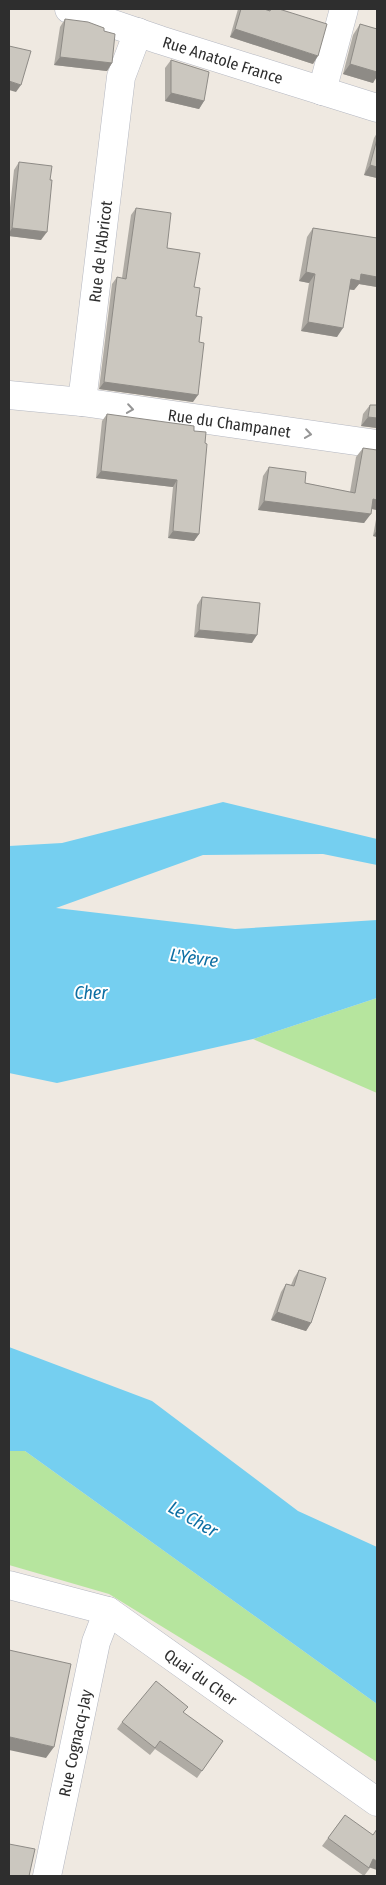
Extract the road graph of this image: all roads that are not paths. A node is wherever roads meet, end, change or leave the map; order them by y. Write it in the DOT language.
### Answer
graph roads {
  1 [pos="69,9"];
  2 [pos="344,9"];
  3 [pos="138,32"];
  4 [pos="322,91"];
  5 [pos="377,108"];
  6 [pos="9,394"];
  7 [pos="82,402"];
  8 [pos="377,444"];
  9 [pos="9,1585"];
  10 [pos="108,1611"];
  11 [pos="377,1802"];
  12 [pos="47,1876"];
  1 -- 3 [label="street, Rue Anatole France"];
  2 -- 4 [label="street"];
  3 -- 4 [label="street, Rue Anatole France"];
  3 -- 7 [label="street, Rue de l'Abricot"];
  4 -- 5 [label="street, Rue Anatole France"];
  6 -- 7 [label="street"];
  7 -- 8 [label="street, Rue du Champanet, one-way"];
  9 -- 10 [label="street, Quai du Cher"];
  10 -- 11 [label="street, Quai du Cher"];
  10 -- 12 [label="street, Rue Cognacq-Jay"];
}
